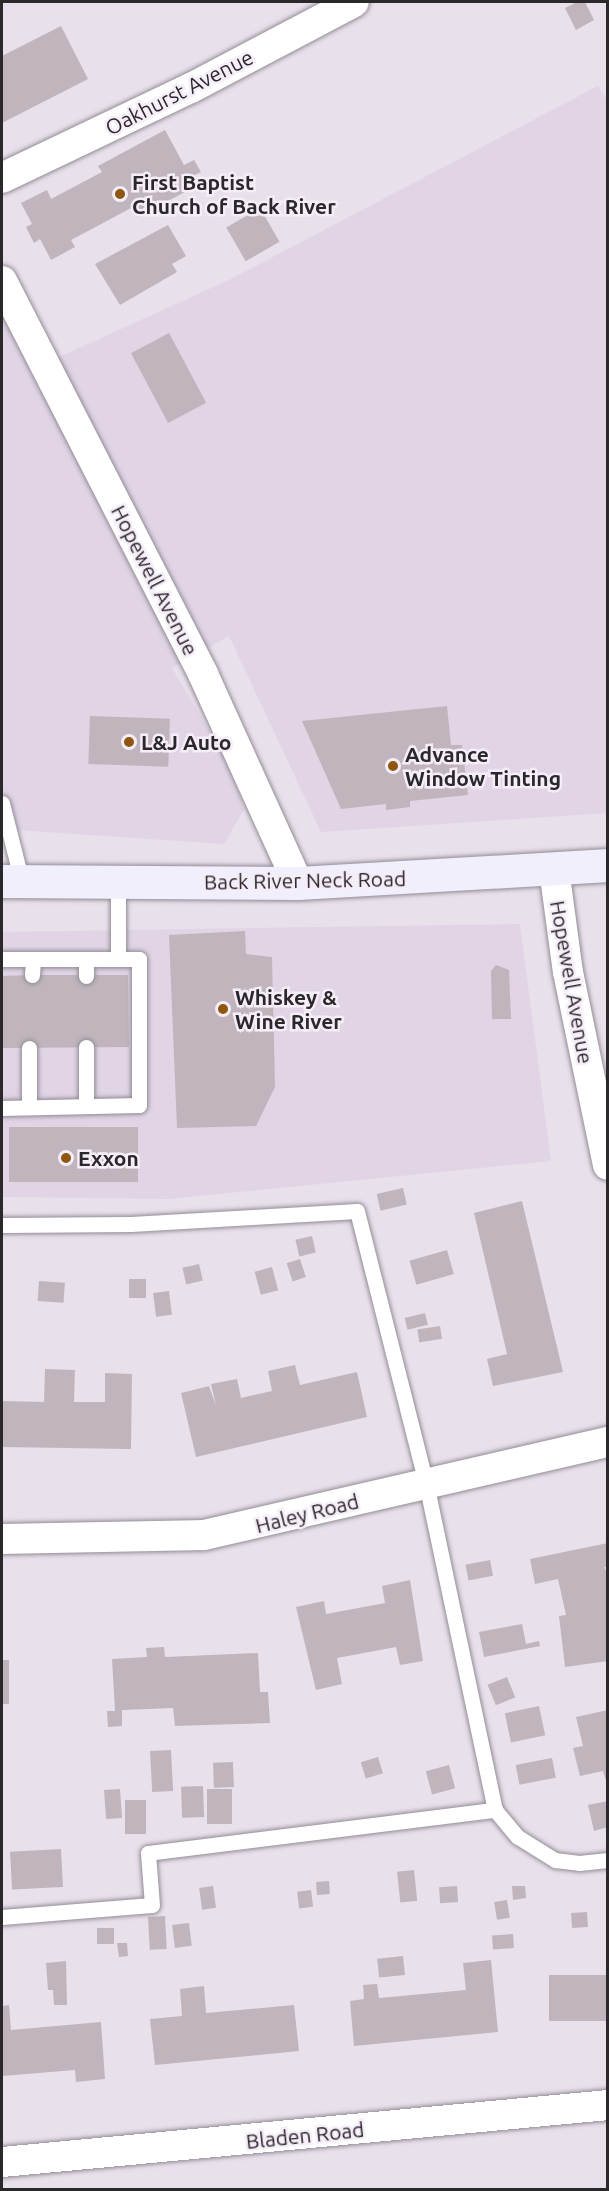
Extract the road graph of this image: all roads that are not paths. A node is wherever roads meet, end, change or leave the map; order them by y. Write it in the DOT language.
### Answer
graph roads {
  1 [pos="354,2"];
  2 [pos="2,178"];
  3 [pos="2,281"];
  4 [pos="2,803"];
  5 [pos="608,865"];
  6 [pos="554,869"];
  7 [pos="12,882"];
  8 [pos="118,882"];
  9 [pos="298,883"];
  10 [pos="86,959"];
  11 [pos="118,959"];
  12 [pos="2,960"];
  13 [pos="86,976"];
  14 [pos="86,1047"];
  15 [pos="29,1048"];
  16 [pos="86,1106"];
  17 [pos="29,1107"];
  18 [pos="2,1108"];
  19 [pos="608,1165"];
  20 [pos="2,1225"];
  21 [pos="608,1442"];
  22 [pos="426,1483"];
  23 [pos="2,1539"];
  24 [pos="495,1810"];
  25 [pos="608,1860"];
  26 [pos="2,1917"];
  27 [pos="608,2105"];
  28 [pos="2,2162"];
  1 -- 2 [label="street, Oakhurst Avenue"];
  3 -- 9 [label="street, Hopewell Avenue"];
  4 -- 7 [label="lane"];
  5 -- 6 [label="street, Back River Neck Road"];
  6 -- 9 [label="street, Back River Neck Road"];
  6 -- 19 [label="street, Hopewell Avenue"];
  7 -- 8 [label="street, Back River Neck Road"];
  8 -- 9 [label="street, Back River Neck Road"];
  8 -- 11 [label="lane"];
  10 -- 11 [label="lane"];
  10 -- 12 [label="lane"];
  10 -- 13 [label="lane"];
  11 -- 16 [label="lane"];
  14 -- 16 [label="lane"];
  15 -- 17 [label="lane"];
  16 -- 17 [label="lane"];
  17 -- 18 [label="lane"];
  20 -- 22 [label="lane"];
  21 -- 22 [label="street, Haley Road"];
  22 -- 23 [label="street, Haley Road"];
  22 -- 24 [label="lane"];
  24 -- 25 [label="lane"];
  24 -- 26 [label="lane"];
  27 -- 28 [label="street, Bladen Road"];
}
